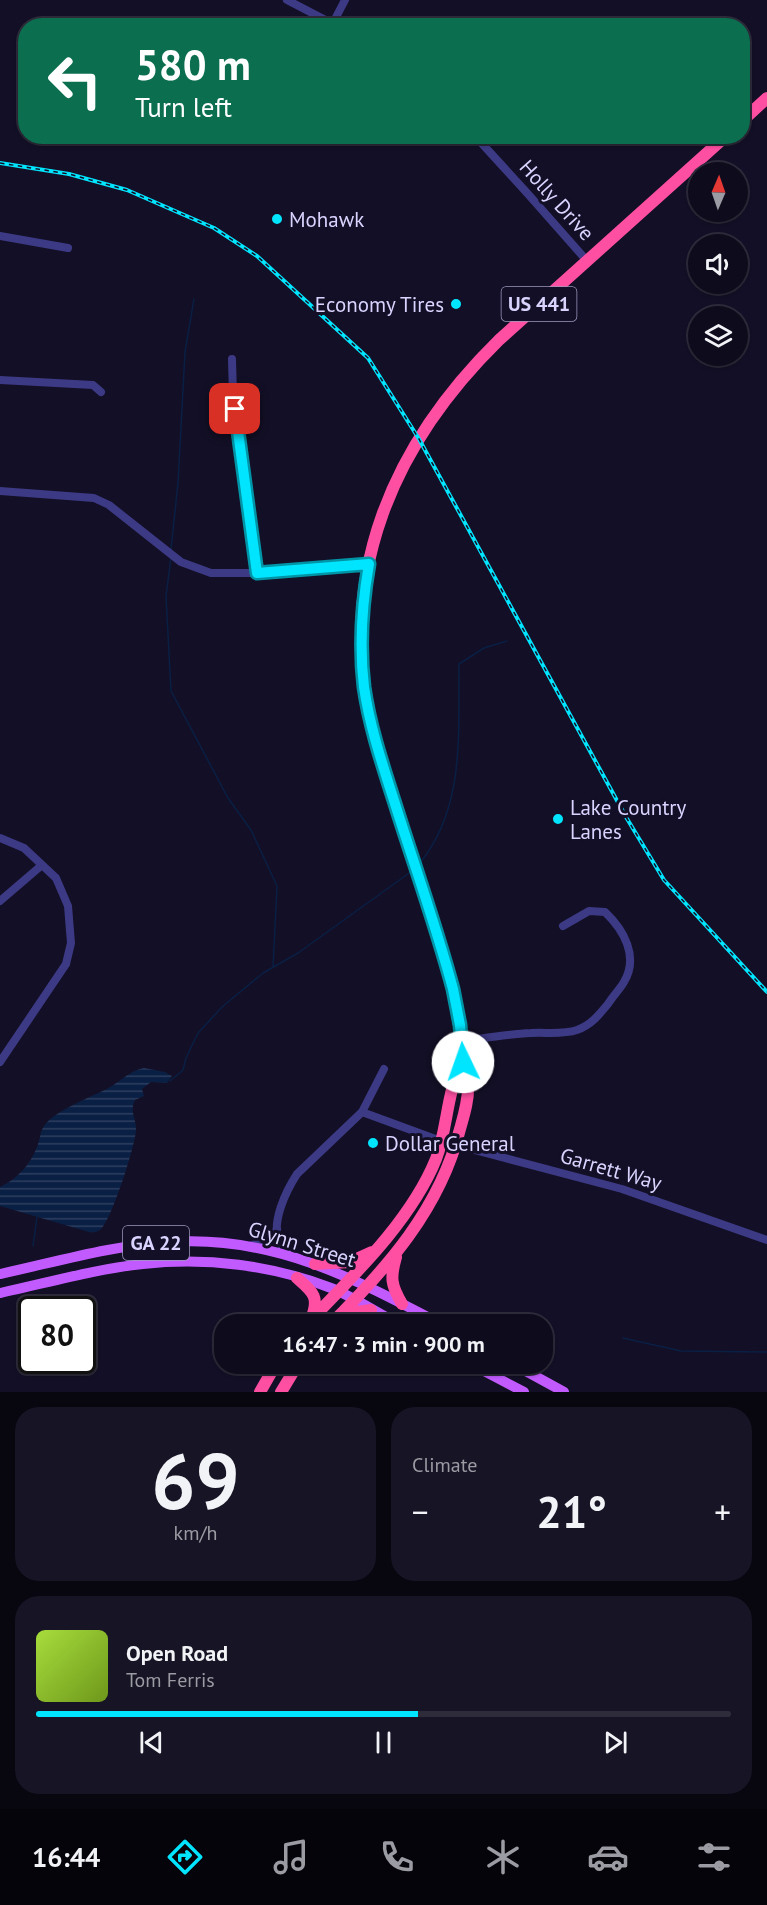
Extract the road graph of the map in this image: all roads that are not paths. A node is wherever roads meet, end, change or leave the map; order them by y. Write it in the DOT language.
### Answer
graph roads {
  1 [pos="287,0"];
  2 [pos="345,0"];
  3 [pos="323,18"];
  4 [pos="338,18"];
  5 [pos="767,98"];
  6 [pos="750,114"];
  7 [pos="482,144"];
  8 [pos="717,144"];
  9 [pos="0,236"];
  10 [pos="68,248"];
  11 [pos="588,262"];
  12 [pos="232,359"];
  13 [pos="0,380"];
  14 [pos="100,392"];
  15 [pos="0,491"];
  16 [pos="369,564"];
  17 [pos="257,573"];
  18 [pos="0,838"];
  19 [pos="42,865"];
  20 [pos="0,901"];
  21 [pos="563,926"];
  22 [pos="462,1041"];
  23 [pos="0,1062"];
  24 [pos="463,1062"];
  25 [pos="384,1069"];
  26 [pos="362,1112"];
  27 [pos="441,1141"];
  28 [pos="456,1145"];
  29 [pos="277,1229"];
  30 [pos="767,1240"];
  31 [pos="248,1246"];
  32 [pos="378,1248"];
  33 [pos="397,1254"];
  34 [pos="291,1257"];
  35 [pos="315,1264"];
  36 [pos="0,1274"];
  37 [pos="297,1278"];
  38 [pos="351,1278"];
  39 [pos="367,1286"];
  40 [pos="339,1291"];
  41 [pos="0,1293"];
  42 [pos="354,1300"];
  43 [pos="402,1304"];
  44 [pos="371,1310"];
  45 [pos="313,1314"];
  46 [pos="317,1314"];
  47 [pos="341,1314"];
  48 [pos="379,1314"];
  49 [pos="422,1314"];
  50 [pos="270,1374"];
  51 [pos="292,1374"];
  52 [pos="489,1374"];
  53 [pos="532,1374"];
  54 [pos="260,1392"];
  55 [pos="281,1392"];
  56 [pos="524,1392"];
  57 [pos="564,1392"];
  1 -- 3 [label="street"];
  2 -- 4 [label="street"];
  5 -- 6 [label="highway"];
  7 -- 11 [label="street, Holly Drive"];
  8 -- 11 [label="highway, US 441"];
  9 -- 10 [label="street"];
  11 -- 16 [label="highway, US 441"];
  12 -- 17 [label="street"];
  13 -- 14 [label="street"];
  15 -- 17 [label="street"];
  16 -- 17 [label="street"];
  16 -- 22 [label="highway, US 441"];
  18 -- 19 [label="street"];
  19 -- 20 [label="street"];
  19 -- 23 [label="street"];
  21 -- 22 [label="street"];
  22 -- 24 [label="highway, US 441"];
  24 -- 27 [label="highway, US 441"];
  24 -- 28 [label="highway, US 441"];
  25 -- 26 [label="street"];
  26 -- 27 [label="street, Garrett Way"];
  26 -- 29 [label="street"];
  27 -- 28 [label="street, Garrett Way"];
  27 -- 32 [label="highway, US 441"];
  28 -- 30 [label="street, Garrett Way"];
  28 -- 33 [label="highway, US 441"];
  29 -- 31 [label="street"];
  29 -- 34 [label="street"];
  31 -- 34 [label="main road, Glynn Street / GA 22"];
  31 -- 36 [label="main road, Glynn Street / GA 22"];
  32 -- 35 [label="highway"];
  32 -- 38 [label="highway, US 441"];
  33 -- 39 [label="highway, US 441"];
  33 -- 43 [label="highway"];
  34 -- 35 [label="main road, Glynn Street / GA 22"];
  35 -- 38 [label="main road, Glynn Street / GA 22"];
  37 -- 40 [label="main road, Glynn Street / GA 22"];
  37 -- 41 [label="main road, Glynn Street / GA 22"];
  37 -- 45 [label="highway"];
  38 -- 39 [label="main road, Glynn Street / GA 22"];
  38 -- 40 [label="highway, US 441"];
  39 -- 42 [label="highway, US 441"];
  39 -- 43 [label="main road, Glynn Street / GA 22"];
  40 -- 42 [label="main road, Glynn Street / GA 22"];
  40 -- 46 [label="highway, US 441"];
  42 -- 44 [label="main road, Glynn Street / GA 22"];
  42 -- 47 [label="highway, US 441"];
  43 -- 49 [label="main road, Glynn Street / GA 22"];
  44 -- 47 [label="highway"];
  44 -- 48 [label="main road, Glynn Street / GA 22"];
  50 -- 54 [label="highway"];
  51 -- 55 [label="highway"];
  52 -- 56 [label="main road"];
  53 -- 57 [label="main road"];
}
